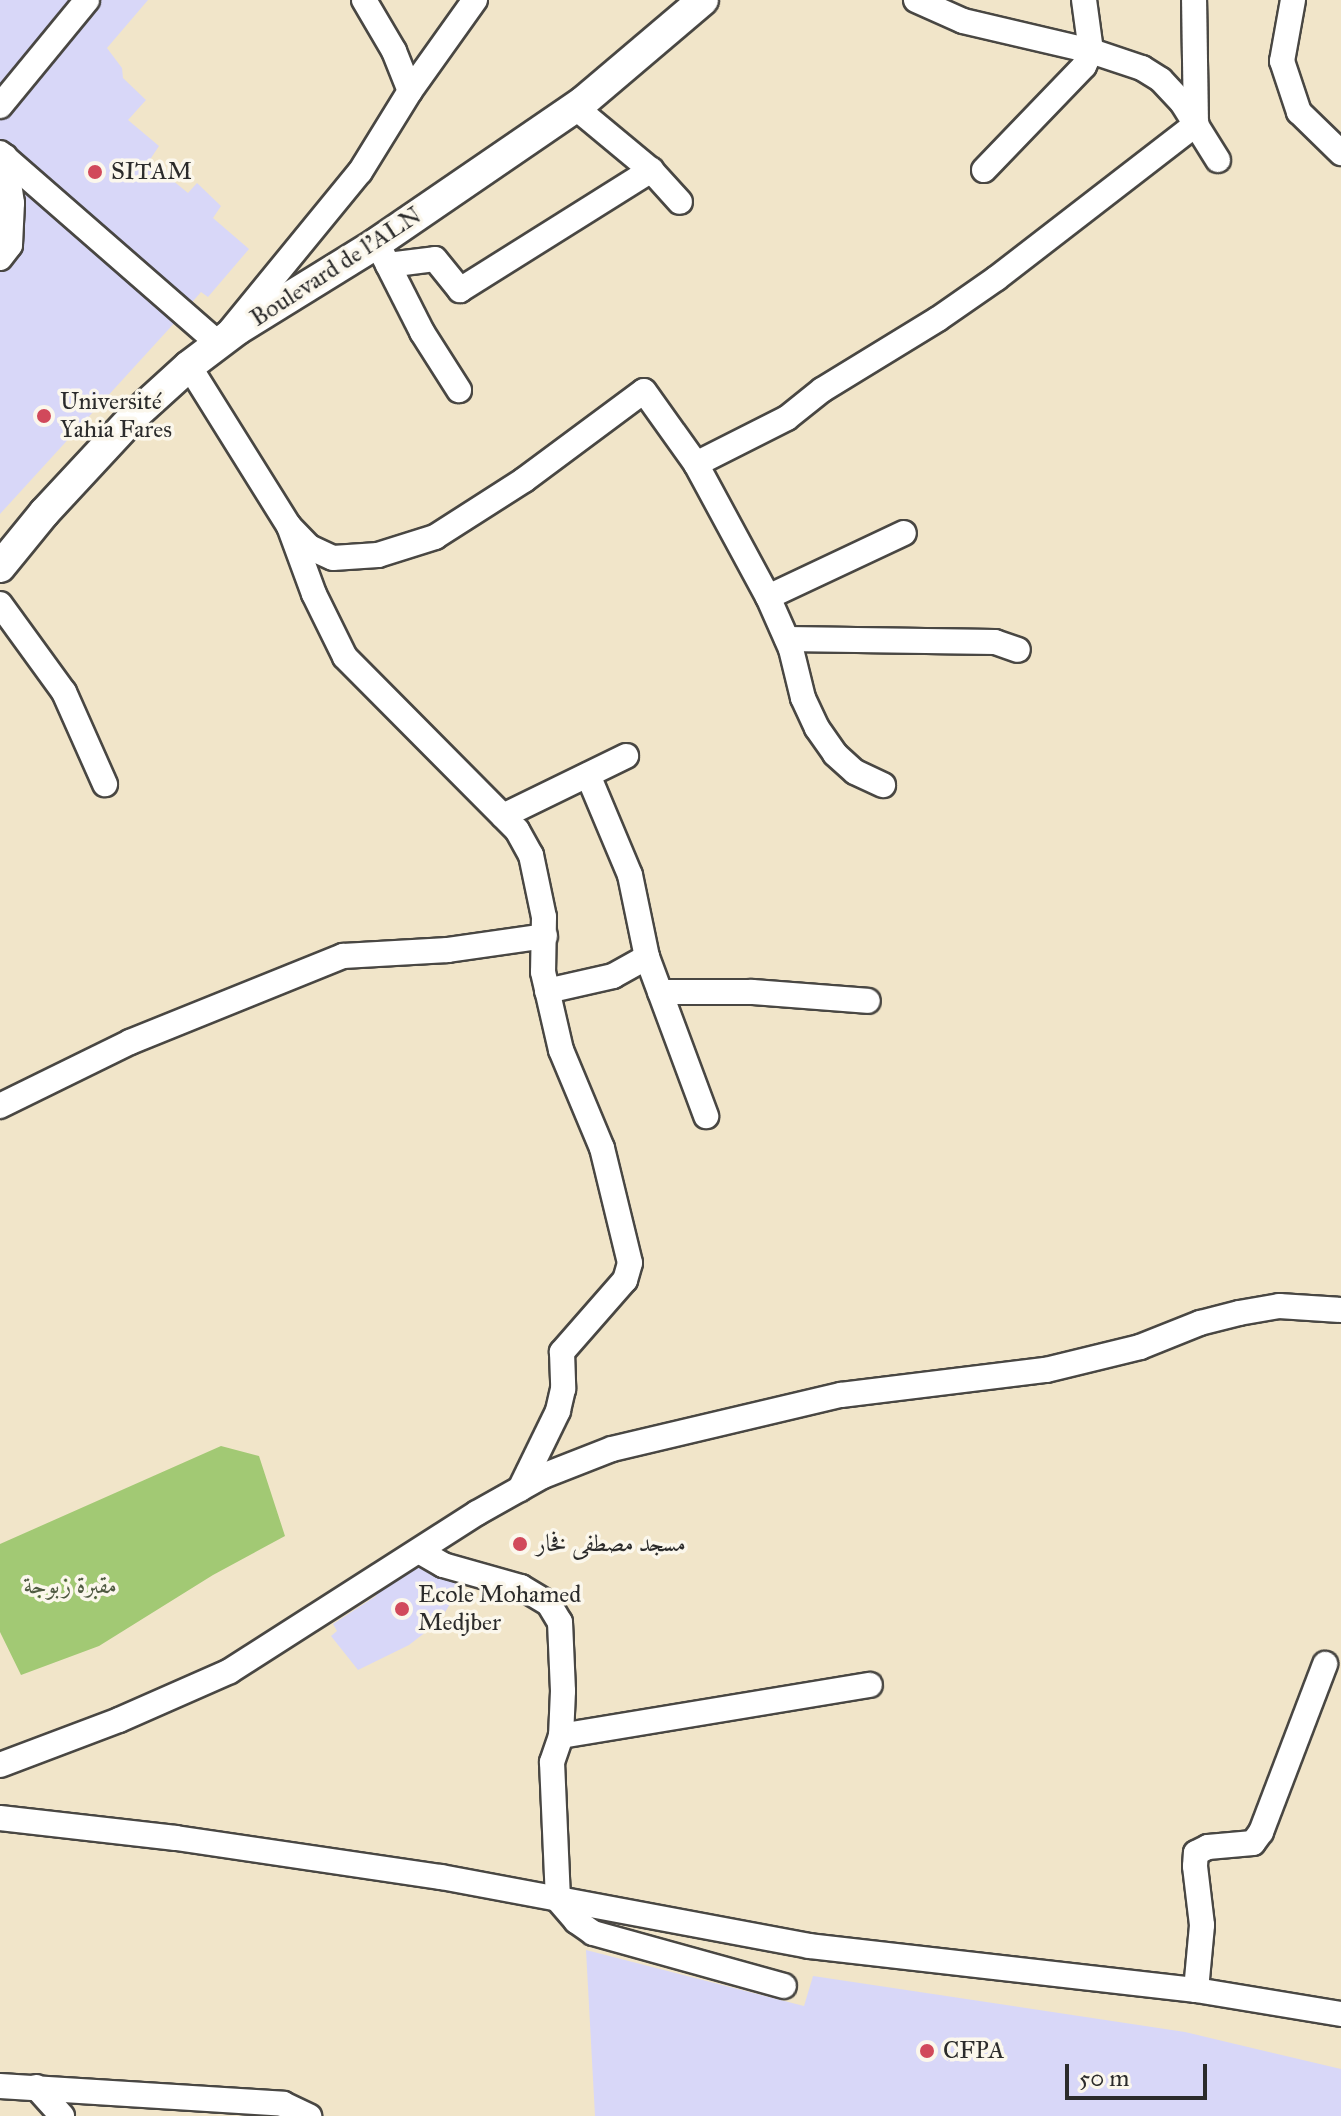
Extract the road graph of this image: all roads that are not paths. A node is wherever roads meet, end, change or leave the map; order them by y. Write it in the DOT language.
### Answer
graph roads {
  1 [pos="87,0"];
  2 [pos="364,0"];
  3 [pos="475,0"];
  4 [pos="703,0"];
  5 [pos="916,0"];
  6 [pos="1084,0"];
  7 [pos="1194,0"];
  8 [pos="1293,0"];
  9 [pos="1091,51"];
  10 [pos="410,91"];
  11 [pos="0,106"];
  12 [pos="575,107"];
  13 [pos="1196,124"];
  14 [pos="1341,153"];
  15 [pos="3,155"];
  16 [pos="1218,160"];
  17 [pos="651,170"];
  18 [pos="984,170"];
  19 [pos="680,202"];
  20 [pos="382,254"];
  21 [pos="0,258"];
  22 [pos="219,344"];
  23 [pos="189,366"];
  24 [pos="459,390"];
  25 [pos="696,464"];
  26 [pos="289,526"];
  27 [pos="904,533"];
  28 [pos="0,567"];
  29 [pos="768,597"];
  30 [pos="0,604"];
  31 [pos="787,639"];
  32 [pos="1018,650"];
  33 [pos="626,756"];
  34 [pos="588,775"];
  35 [pos="105,784"];
  36 [pos="883,785"];
  37 [pos="503,816"];
  38 [pos="545,936"];
  39 [pos="647,957"];
  40 [pos="547,991"];
  41 [pos="660,992"];
  42 [pos="868,1001"];
  43 [pos="0,1106"];
  44 [pos="706,1116"];
  45 [pos="1341,1310"];
  46 [pos="520,1489"];
  47 [pos="419,1551"];
  48 [pos="1325,1664"];
  49 [pos="870,1685"];
  50 [pos="561,1736"];
  51 [pos="0,1765"];
  52 [pos="0,1818"];
  53 [pos="558,1900"];
  54 [pos="784,1986"];
  55 [pos="1196,1990"];
  56 [pos="1341,2014"];
  57 [pos="0,2086"];
  58 [pos="36,2087"];
  59 [pos="62,2116"];
  60 [pos="309,2116"];
  1 -- 11 [label="street"];
  2 -- 10 [label="street"];
  3 -- 10 [label="street"];
  4 -- 12 [label="main road, Boulevard de l'ALN"];
  5 -- 9 [label="street"];
  6 -- 9 [label="street"];
  7 -- 13 [label="street"];
  8 -- 14 [label="street"];
  9 -- 13 [label="street"];
  9 -- 18 [label="street"];
  10 -- 22 [label="street"];
  12 -- 17 [label="street"];
  12 -- 20 [label="main road, Boulevard de l'ALN"];
  13 -- 16 [label="street"];
  13 -- 25 [label="street"];
  15 -- 21 [label="street"];
  15 -- 22 [label="street"];
  17 -- 19 [label="street"];
  17 -- 20 [label="street"];
  20 -- 22 [label="main road, Boulevard de l'ALN"];
  20 -- 24 [label="street"];
  22 -- 23 [label="main road, Boulevard de l'ALN"];
  23 -- 26 [label="street"];
  23 -- 28 [label="main road, Boulevard de l'ALN"];
  25 -- 26 [label="street"];
  25 -- 29 [label="street"];
  26 -- 37 [label="street"];
  27 -- 29 [label="street"];
  29 -- 31 [label="street"];
  30 -- 35 [label="street"];
  31 -- 32 [label="street"];
  31 -- 36 [label="street"];
  33 -- 34 [label="street"];
  34 -- 37 [label="street"];
  34 -- 39 [label="street"];
  37 -- 38 [label="street"];
  38 -- 40 [label="street"];
  38 -- 43 [label="street"];
  39 -- 40 [label="street"];
  39 -- 41 [label="street"];
  40 -- 46 [label="street"];
  41 -- 42 [label="street"];
  41 -- 44 [label="street"];
  45 -- 46 [label="street"];
  46 -- 47 [label="street"];
  47 -- 50 [label="street"];
  47 -- 51 [label="street"];
  48 -- 55 [label="street"];
  49 -- 50 [label="street"];
  50 -- 53 [label="street"];
  52 -- 53 [label="street"];
  53 -- 54 [label="street"];
  53 -- 55 [label="street"];
  55 -- 56 [label="street"];
  57 -- 58 [label="street"];
  58 -- 59 [label="street"];
  58 -- 60 [label="street"];
}
